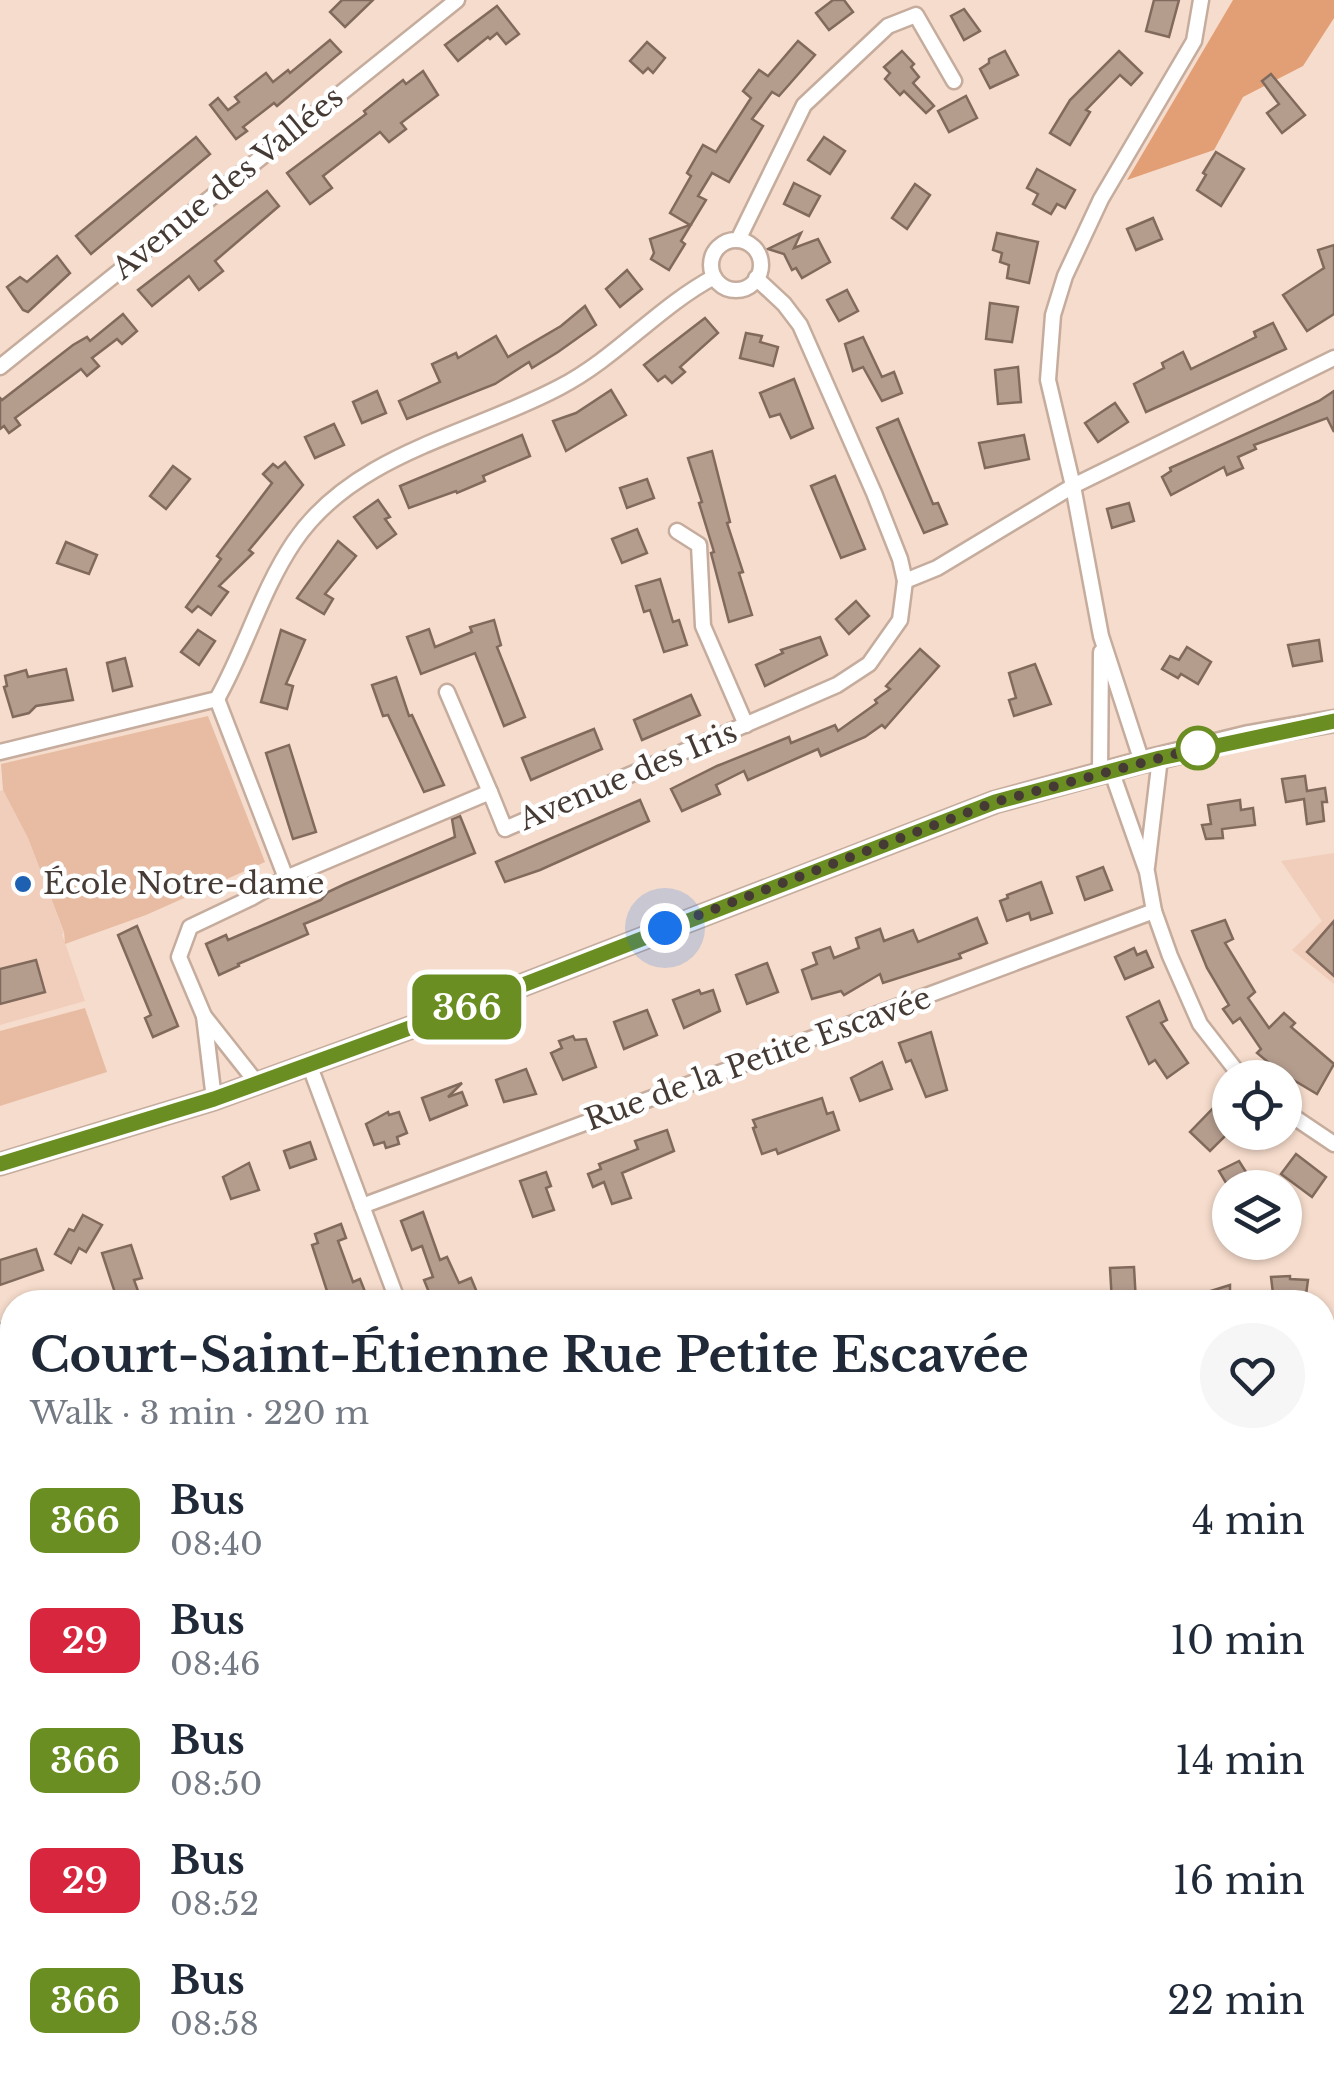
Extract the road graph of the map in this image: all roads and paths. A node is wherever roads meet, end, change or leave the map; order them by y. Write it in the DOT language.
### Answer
graph roads {
  1 [pos="457,0"];
  2 [pos="1201,0"];
  3 [pos="954,81"];
  4 [pos="738,240"];
  5 [pos="714,278"];
  6 [pos="756,278"];
  7 [pos="1334,358"];
  8 [pos="0,367"];
  9 [pos="1073,486"];
  10 [pos="677,531"];
  11 [pos="905,581"];
  12 [pos="1101,636"];
  13 [pos="447,692"];
  14 [pos="217,699"];
  15 [pos="1334,721"];
  16 [pos="746,725"];
  17 [pos="0,752"];
  18 [pos="1151,760"];
  19 [pos="1105,771"];
  20 [pos="490,792"];
  21 [pos="1146,872"];
  22 [pos="286,878"];
  23 [pos="1154,912"];
  24 [pos="204,1016"];
  25 [pos="1228,1060"];
  26 [pos="309,1064"];
  27 [pos="257,1083"];
  28 [pos="214,1099"];
  29 [pos="1302,1122"];
  30 [pos="1334,1144"];
  31 [pos="0,1164"];
  32 [pos="362,1206"];
  33 [pos="394,1290"];
  1 -- 8 [label="street, Avenue des Vallées"];
  2 -- 9 [label="street"];
  3 -- 4 [label="street"];
  4 -- 5 [label="street"];
  4 -- 6 [label="street"];
  5 -- 6 [label="street"];
  5 -- 14 [label="street"];
  6 -- 11 [label="street"];
  7 -- 9 [label="street"];
  9 -- 11 [label="street"];
  9 -- 12 [label="street"];
  10 -- 16 [label="street"];
  11 -- 16 [label="street, Avenue des Iris"];
  12 -- 18 [label="street"];
  12 -- 19 [label="street"];
  13 -- 20 [label="street"];
  14 -- 17 [label="street"];
  14 -- 22 [label="street"];
  15 -- 18 [label="main road"];
  16 -- 20 [label="street, Avenue des Iris"];
  18 -- 19 [label="main road"];
  18 -- 21 [label="street"];
  19 -- 21 [label="street"];
  19 -- 26 [label="main road"];
  20 -- 22 [label="street, Avenue des Iris"];
  21 -- 23 [label="street"];
  22 -- 24 [label="street, Avenue des Iris"];
  23 -- 25 [label="street"];
  23 -- 32 [label="street, Rue de la Petite Escavée"];
  24 -- 27 [label="street, Avenue des Iris"];
  24 -- 28 [label="street, Avenue des Iris"];
  26 -- 27 [label="main road"];
  26 -- 32 [label="street"];
  27 -- 28 [label="main road"];
  28 -- 31 [label="main road"];
  29 -- 30 [label="street"];
  32 -- 33 [label="street"];
}
